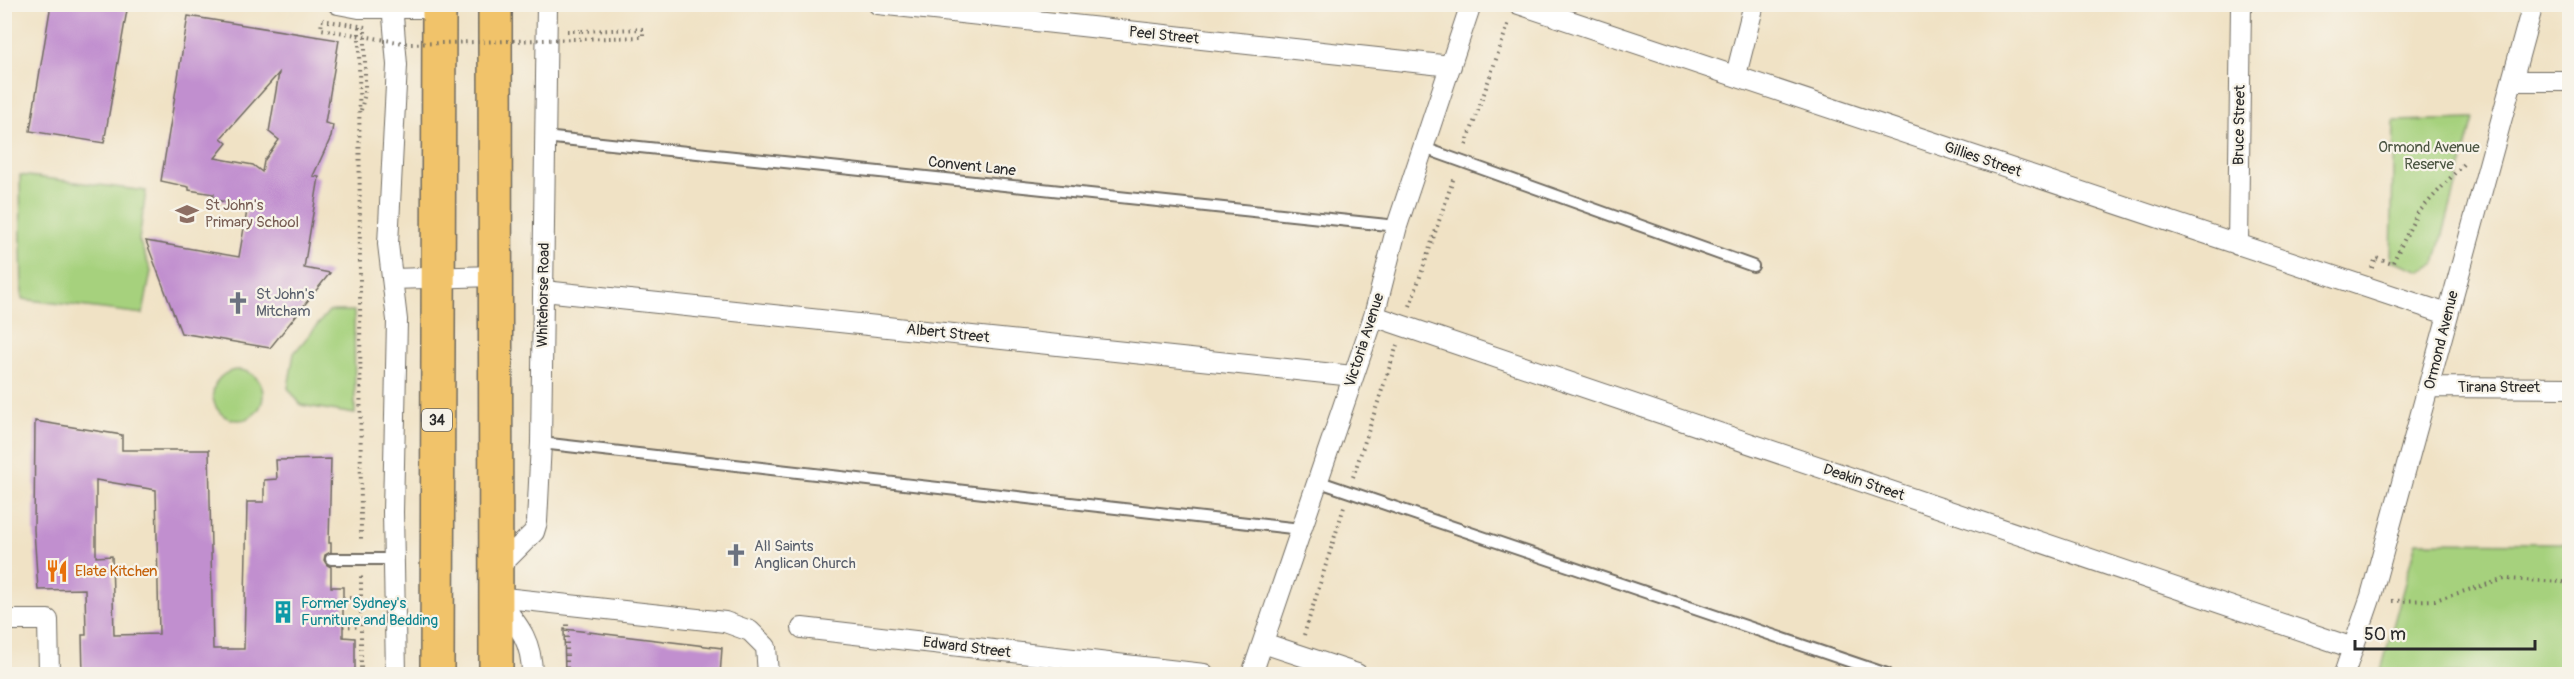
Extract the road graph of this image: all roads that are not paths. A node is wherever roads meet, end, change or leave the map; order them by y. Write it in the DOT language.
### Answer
graph roads {
  1 [pos="338,4"];
  2 [pos="495,4"];
  3 [pos="547,4"];
  4 [pos="878,4"];
  5 [pos="1471,4"];
  6 [pos="1519,4"];
  7 [pos="1754,4"];
  8 [pos="2241,4"];
  9 [pos="2533,4"];
  10 [pos="439,6"];
  11 [pos="392,7"];
  12 [pos="1451,66"];
  13 [pos="1736,75"];
  14 [pos="2514,81"];
  15 [pos="2570,81"];
  16 [pos="544,137"];
  17 [pos="1424,148"];
  18 [pos="1397,226"];
  19 [pos="2238,245"];
  20 [pos="1753,266"];
  21 [pos="494,276"];
  22 [pos="437,277"];
  23 [pos="393,279"];
  24 [pos="543,291"];
  25 [pos="2446,315"];
  26 [pos="1374,316"];
  27 [pos="1353,376"];
  28 [pos="2429,387"];
  29 [pos="2570,388"];
  30 [pos="541,443"];
  31 [pos="1317,481"];
  32 [pos="1301,529"];
  33 [pos="331,559"];
  34 [pos="394,559"];
  35 [pos="496,584"];
  36 [pos="4,620"];
  37 [pos="802,628"];
  38 [pos="1263,643"];
  39 [pos="2353,648"];
  40 [pos="49,675"];
  41 [pos="396,675"];
  42 [pos="437,675"];
  43 [pos="496,675"];
  44 [pos="532,675"];
  45 [pos="768,675"];
  46 [pos="1204,675"];
  47 [pos="1252,675"];
  48 [pos="1357,675"];
  49 [pos="1887,675"];
  50 [pos="2344,675"];
  1 -- 11 [label="street"];
  2 -- 21 [label="highway"];
  3 -- 16 [label="street, Whitehorse Road"];
  4 -- 12 [label="street, Peel Street"];
  5 -- 12 [label="street, Victoria Avenue"];
  6 -- 13 [label="street, Gillies Street"];
  7 -- 13 [label="street"];
  8 -- 19 [label="street, Bruce Street"];
  9 -- 14 [label="street, Ormond Avenue"];
  10 -- 11 [label="street"];
  10 -- 22 [label="highway, 34"];
  11 -- 23 [label="street"];
  12 -- 17 [label="street, Victoria Avenue"];
  13 -- 19 [label="street, Gillies Street"];
  14 -- 15 [label="street"];
  14 -- 25 [label="street, Ormond Avenue"];
  16 -- 18 [label="lane, Convent Lane"];
  16 -- 24 [label="street, Whitehorse Road"];
  17 -- 18 [label="street, Victoria Avenue"];
  17 -- 20 [label="lane"];
  18 -- 26 [label="street, Victoria Avenue"];
  19 -- 25 [label="street, Gillies Street"];
  21 -- 22 [label="street"];
  21 -- 35 [label="highway"];
  22 -- 23 [label="street"];
  22 -- 42 [label="highway, 34"];
  23 -- 34 [label="street"];
  24 -- 27 [label="street, Albert Street"];
  24 -- 30 [label="street, Whitehorse Road"];
  25 -- 28 [label="street, Ormond Avenue"];
  26 -- 27 [label="street, Victoria Avenue"];
  26 -- 39 [label="street, Deakin Street"];
  27 -- 31 [label="street, Victoria Avenue"];
  28 -- 29 [label="street, Tirana Street"];
  28 -- 39 [label="street, Ormond Avenue"];
  30 -- 32 [label="lane"];
  30 -- 35 [label="street, Whitehorse Road"];
  31 -- 32 [label="street, Victoria Avenue"];
  31 -- 49 [label="lane"];
  32 -- 38 [label="street, Victoria Avenue"];
  33 -- 34 [label="lane"];
  34 -- 41 [label="street"];
  35 -- 43 [label="highway"];
  35 -- 44 [label="street"];
  35 -- 45 [label="street"];
  36 -- 40 [label="street"];
  37 -- 46 [label="street, Edward Street"];
  38 -- 47 [label="street, Victoria Avenue"];
  38 -- 48 [label="street"];
  39 -- 50 [label="street, Ormond Avenue"];
}
